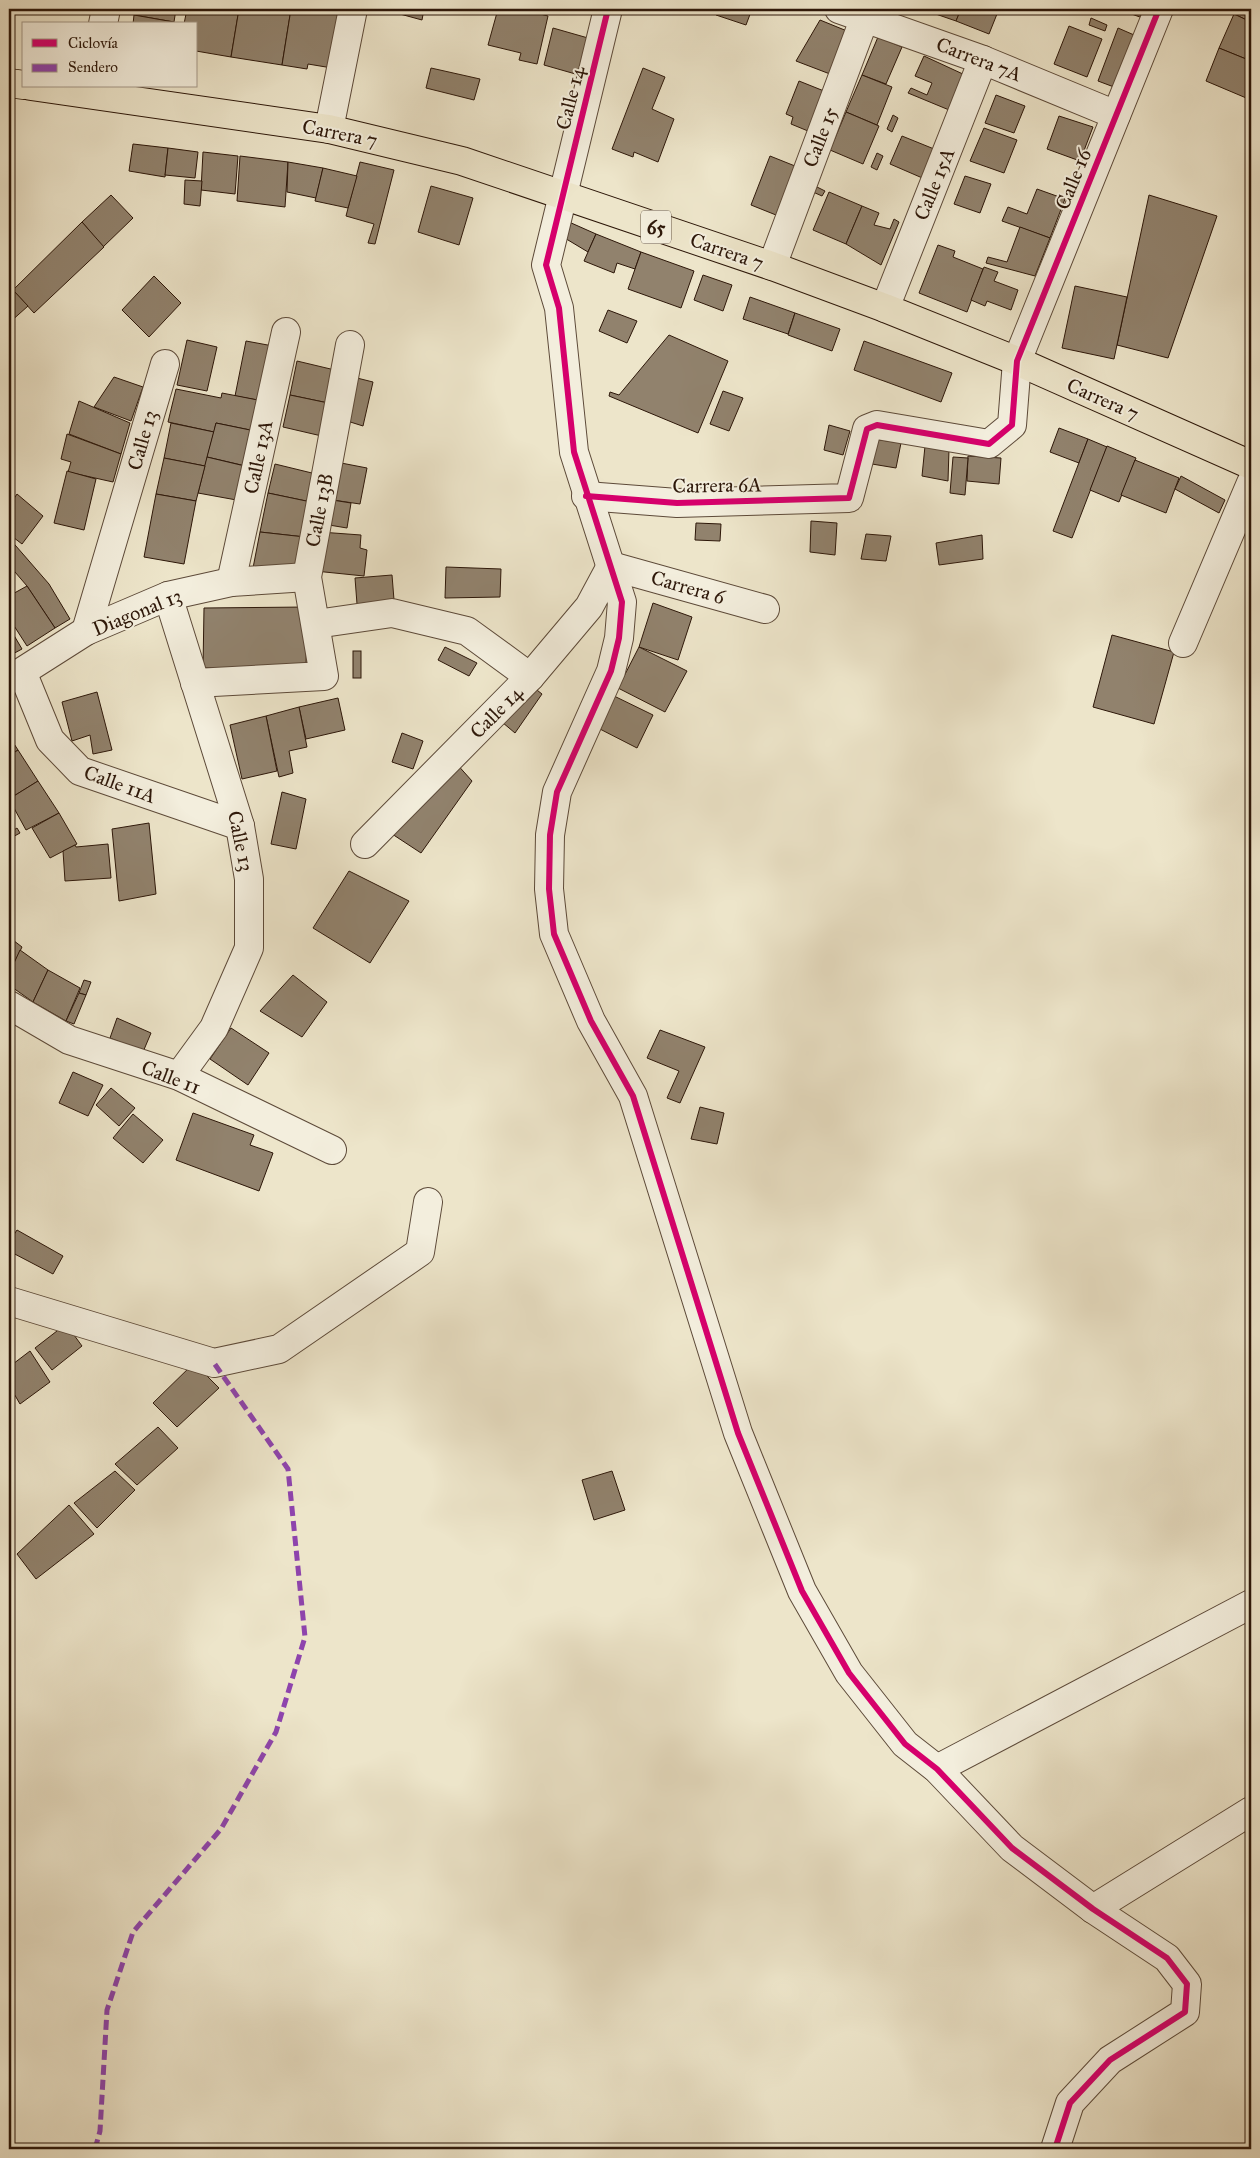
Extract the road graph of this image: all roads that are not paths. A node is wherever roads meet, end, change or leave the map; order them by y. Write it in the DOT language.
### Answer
graph roads {
  1 [pos="106,9"];
  2 [pos="353,9"];
  3 [pos="608,9"];
  4 [pos="839,9"];
  5 [pos="1159,9"];
  6 [pos="867,13"];
  7 [pos="104,22"];
  8 [pos="983,60"];
  9 [pos="9,83"];
  10 [pos="22,85"];
  11 [pos="61,88"];
  12 [pos="91,90"];
  13 [pos="1116,115"];
  14 [pos="330,129"];
  15 [pos="563,195"];
  16 [pos="772,266"];
  17 [pos="885,308"];
  18 [pos="286,332"];
  19 [pos="350,345"];
  20 [pos="1017,361"];
  21 [pos="164,364"];
  22 [pos="1251,465"];
  23 [pos="1251,483"];
  24 [pos="586,496"];
  25 [pos="849,498"];
  26 [pos="611,566"];
  27 [pos="307,577"];
  28 [pos="231,582"];
  29 [pos="168,596"];
  30 [pos="765,609"];
  31 [pos="316,624"];
  32 [pos="86,631"];
  33 [pos="1183,643"];
  34 [pos="16,677"];
  35 [pos="530,677"];
  36 [pos="195,683"];
  37 [pos="240,826"];
  38 [pos="365,844"];
  39 [pos="9,1005"];
  40 [pos="179,1076"];
  41 [pos="332,1150"];
  42 [pos="428,1202"];
  43 [pos="9,1301"];
  44 [pos="1251,1604"];
  45 [pos="936,1768"];
  46 [pos="1251,1810"];
  47 [pos="1094,1909"];
  48 [pos="1055,2149"];
  1 -- 7 [label="street"];
  2 -- 14 [label="street"];
  3 -- 15 [label="street, Calle 14"];
  4 -- 6 [label="street, Carrera 7A"];
  5 -- 13 [label="street, Calle 16"];
  6 -- 8 [label="street, Carrera 7A"];
  6 -- 16 [label="street, Calle 15"];
  8 -- 13 [label="street, Carrera 7A"];
  8 -- 17 [label="street, Calle 15A"];
  9 -- 10 [label="main road"];
  11 -- 12 [label="main road, Carrera 7 / 65"];
  12 -- 14 [label="main road, Carrera 7 / 65"];
  13 -- 20 [label="street, Calle 16"];
  14 -- 15 [label="main road, Carrera 7 / 65"];
  15 -- 16 [label="main road, Carrera 7 / 65"];
  15 -- 24 [label="street, Calle 14"];
  16 -- 17 [label="main road, Carrera 7 / 65"];
  17 -- 20 [label="main road, Carrera 7 / 65"];
  18 -- 28 [label="street, Calle 13A"];
  19 -- 27 [label="street, Calle 13B"];
  20 -- 22 [label="main road, Carrera 7 / 65"];
  20 -- 25 [label="street, Calle 16"];
  21 -- 32 [label="street, Calle 13"];
  23 -- 33 [label="street"];
  24 -- 25 [label="street, Carrera 6A"];
  24 -- 26 [label="street, Calle 14"];
  26 -- 30 [label="street, Carrera 6"];
  26 -- 35 [label="street, Calle 14"];
  26 -- 45 [label="street, Calle 14"];
  27 -- 28 [label="street, Diagonal 13"];
  27 -- 31 [label="street, Calle 13B"];
  28 -- 29 [label="street, Diagonal 13"];
  29 -- 32 [label="street, Diagonal 13"];
  29 -- 36 [label="street, Calle 13"];
  31 -- 35 [label="street"];
  31 -- 36 [label="street, Calle 13B"];
  32 -- 34 [label="street, Diagonal 13"];
  34 -- 37 [label="street, Calle 11A"];
  35 -- 38 [label="street, Calle 14"];
  36 -- 37 [label="street, Calle 13"];
  37 -- 40 [label="street, Calle 13"];
  39 -- 40 [label="street, Calle 11"];
  40 -- 41 [label="street, Calle 11"];
  42 -- 43 [label="street"];
  44 -- 45 [label="street"];
  45 -- 47 [label="street, Calle 14"];
  46 -- 47 [label="street"];
  47 -- 48 [label="street, Calle 14"];
}
